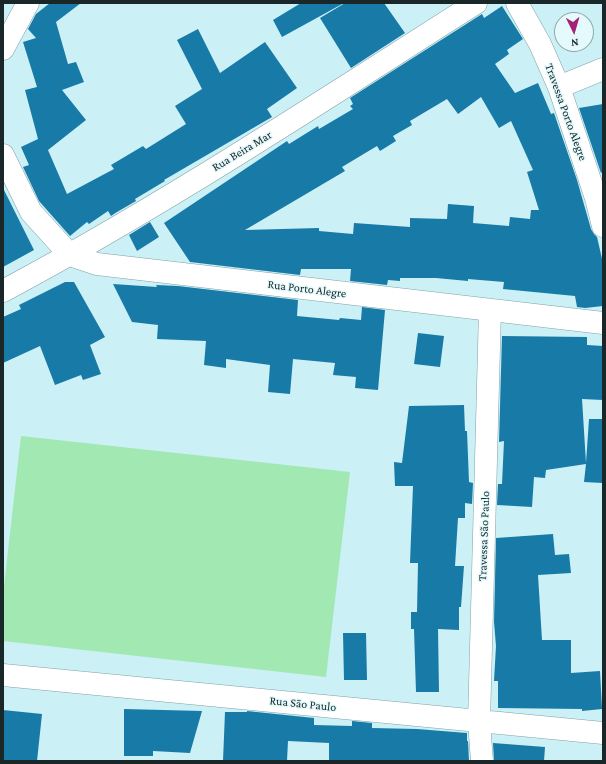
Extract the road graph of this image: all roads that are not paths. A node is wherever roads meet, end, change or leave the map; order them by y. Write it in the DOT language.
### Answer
graph roads {
  1 [pos="28,3"];
  2 [pos="476,3"];
  3 [pos="516,3"];
  4 [pos="3,50"];
  5 [pos="603,69"];
  6 [pos="559,87"];
  7 [pos="3,155"];
  8 [pos="603,226"];
  9 [pos="70,255"];
  10 [pos="3,291"];
  11 [pos="490,310"];
  12 [pos="603,323"];
  13 [pos="3,674"];
  14 [pos="479,722"];
  15 [pos="603,733"];
  16 [pos="482,761"];
  1 -- 4 [label="street"];
  2 -- 9 [label="street, Rua Beira Mar"];
  3 -- 6 [label="street, Travessa Porto Alegre"];
  5 -- 6 [label="street"];
  6 -- 8 [label="street, Travessa Porto Alegre"];
  7 -- 9 [label="street, Rua Porto Alegre"];
  9 -- 10 [label="street, Rua Beira Mar"];
  9 -- 11 [label="street, Rua Porto Alegre"];
  11 -- 12 [label="street, Rua Porto Alegre"];
  11 -- 14 [label="street, Travessa São Paulo"];
  13 -- 14 [label="street, Rua São Paulo"];
  14 -- 15 [label="street, Rua São Paulo"];
  14 -- 16 [label="street, Travessa São Paulo"];
}
